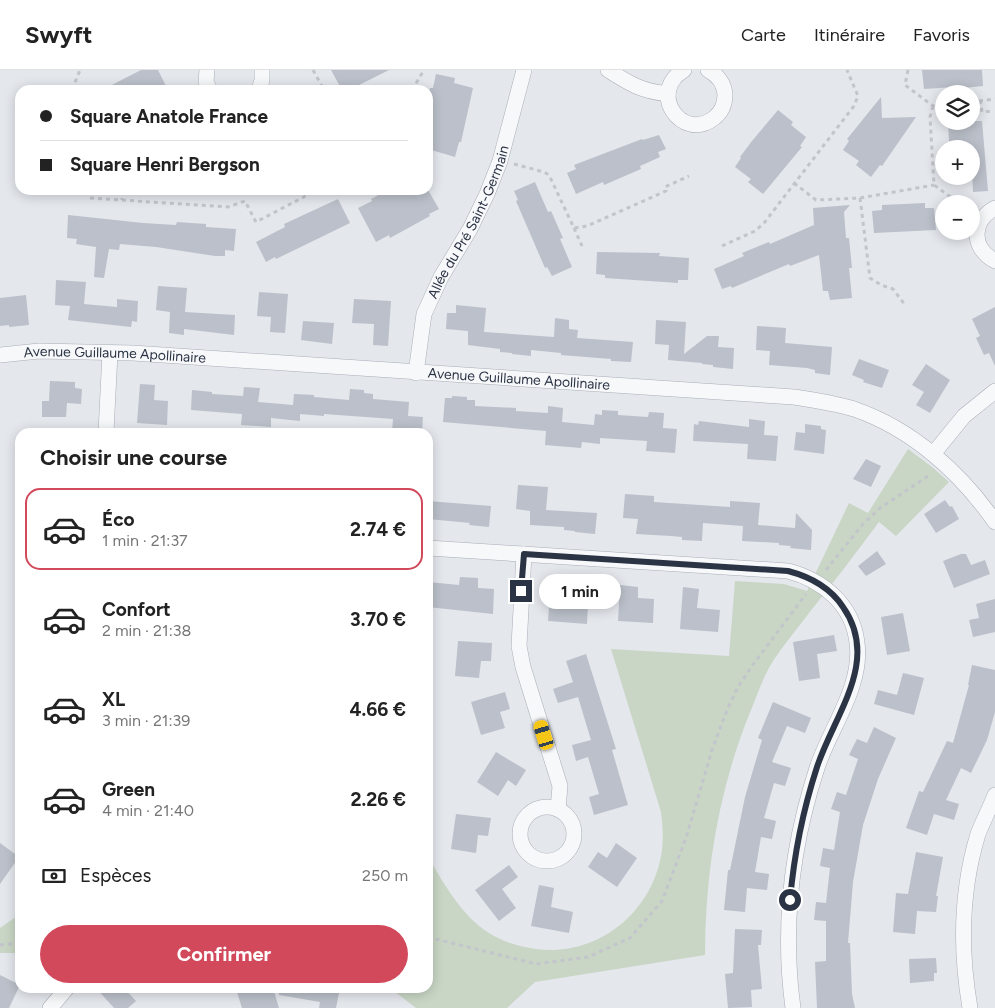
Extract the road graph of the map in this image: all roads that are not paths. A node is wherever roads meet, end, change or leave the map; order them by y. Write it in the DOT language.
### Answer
graph roads {
  1 [pos="207,70"];
  2 [pos="262,70"];
  3 [pos="524,70"];
  4 [pos="608,70"];
  5 [pos="684,70"];
  6 [pos="708,70"];
  7 [pos="208,85"];
  8 [pos="260,85"];
  9 [pos="668,94"];
  10 [pos="995,208"];
  11 [pos="995,261"];
  12 [pos="110,353"];
  13 [pos="0,355"];
  14 [pos="416,373"];
  15 [pos="995,391"];
  16 [pos="106,428"];
  17 [pos="933,454"];
  18 [pos="995,522"];
  19 [pos="433,548"];
  20 [pos="524,554"];
  21 [pos="995,795"];
  22 [pos="558,809"];
  23 [pos="63,993"];
  24 [pos="50,1008"];
  25 [pos="793,1008"];
  26 [pos="970,1008"];
  1 -- 7 [label="street"];
  2 -- 8 [label="street"];
  3 -- 14 [label="street, Allée du Pré Saint-Germain"];
  4 -- 9 [label="street"];
  5 -- 9 [label="street"];
  6 -- 9 [label="street"];
  10 -- 11 [label="street"];
  12 -- 13 [label="street, Avenue Guillaume Apollinaire"];
  12 -- 14 [label="street, Avenue Guillaume Apollinaire"];
  12 -- 16 [label="street"];
  14 -- 17 [label="street, Avenue Guillaume Apollinaire"];
  15 -- 17 [label="street"];
  17 -- 18 [label="street, Avenue Guillaume Apollinaire"];
  19 -- 20 [label="street"];
  20 -- 22 [label="street"];
  20 -- 25 [label="street"];
  21 -- 26 [label="street"];
  23 -- 24 [label="street"];
}
